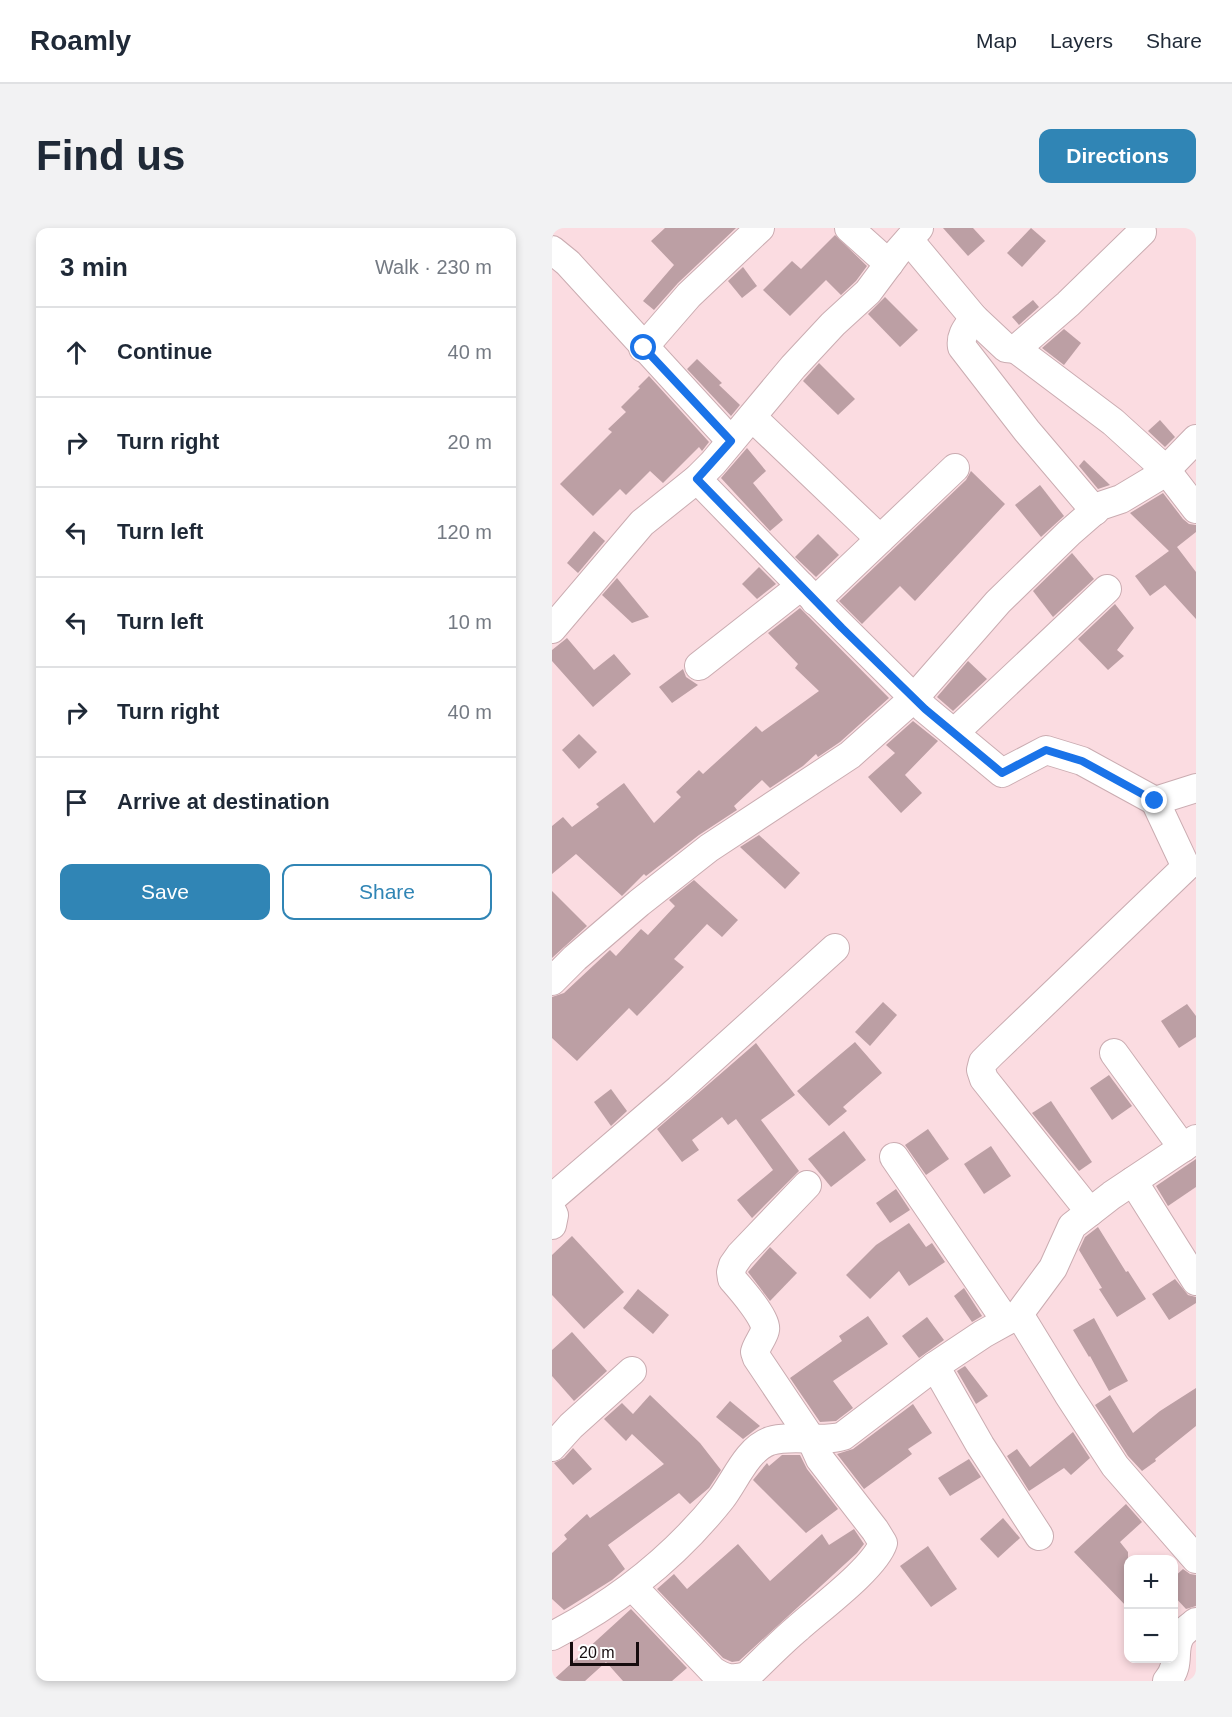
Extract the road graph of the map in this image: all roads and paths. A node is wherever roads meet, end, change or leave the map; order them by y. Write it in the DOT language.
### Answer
graph roads {
  1 [pos="760,228"];
  2 [pos="849,228"];
  3 [pos="1142,232"];
  4 [pos="914,234"];
  5 [pos="552,250"];
  6 [pos="889,264"];
  7 [pos="974,318"];
  8 [pos="644,348"];
  9 [pos="1016,350"];
  10 [pos="752,417"];
  11 [pos="1196,439"];
  12 [pos="731,441"];
  13 [pos="955,468"];
  14 [pos="1166,470"];
  15 [pos="697,479"];
  16 [pos="1196,508"];
  17 [pos="1095,511"];
  18 [pos="880,539"];
  19 [pos="1107,589"];
  20 [pos="808,594"];
  21 [pos="552,629"];
  22 [pos="699,666"];
  23 [pos="914,698"];
  24 [pos="954,733"];
  25 [pos="1196,788"];
  26 [pos="1155,801"];
  27 [pos="835,948"];
  28 [pos="552,981"];
  29 [pos="1114,1053"];
  30 [pos="1190,1144"];
  31 [pos="894,1157"];
  32 [pos="1133,1181"];
  33 [pos="807,1185"];
  34 [pos="552,1198"];
  35 [pos="552,1211"];
  36 [pos="1090,1212"];
  37 [pos="552,1225"];
  38 [pos="1196,1281"];
  39 [pos="1012,1318"];
  40 [pos="935,1366"];
  41 [pos="632,1371"];
  42 [pos="810,1437"];
  43 [pos="552,1447"];
  44 [pos="1039,1536"];
  45 [pos="1196,1559"];
  46 [pos="633,1587"];
  47 [pos="1196,1622"];
  48 [pos="552,1636"];
  49 [pos="749,1678"];
  50 [pos="1167,1681"];
  1 -- 8 [label="street"];
  2 -- 6 [label="street"];
  3 -- 9 [label="street"];
  4 -- 6 [label="street"];
  4 -- 7 [label="street"];
  5 -- 8 [label="street"];
  6 -- 10 [label="street"];
  7 -- 9 [label="street"];
  7 -- 17 [label="street"];
  8 -- 12 [label="street"];
  9 -- 14 [label="street"];
  10 -- 12 [label="street"];
  10 -- 18 [label="street"];
  11 -- 14 [label="street"];
  12 -- 15 [label="street"];
  13 -- 18 [label="street"];
  14 -- 16 [label="street"];
  14 -- 17 [label="street"];
  15 -- 20 [label="street"];
  15 -- 21 [label="street"];
  17 -- 23 [label="street"];
  18 -- 20 [label="street"];
  19 -- 24 [label="street"];
  20 -- 22 [label="street"];
  20 -- 23 [label="street"];
  23 -- 24 [label="street"];
  23 -- 28 [label="street"];
  24 -- 26 [label="street"];
  25 -- 26 [label="street"];
  26 -- 36 [label="street"];
  27 -- 34 [label="street"];
  29 -- 30 [label="street"];
  30 -- 32 [label="street"];
  31 -- 39 [label="street"];
  32 -- 36 [label="street"];
  32 -- 38 [label="street"];
  33 -- 42 [label="street"];
  35 -- 37 [label="street"];
  36 -- 39 [label="street"];
  39 -- 40 [label="street"];
  39 -- 45 [label="street"];
  40 -- 42 [label="street"];
  40 -- 44 [label="street"];
  41 -- 43 [label="street"];
  42 -- 46 [label="street"];
  42 -- 49 [label="street"];
  46 -- 48 [label="street"];
  46 -- 49 [label="street"];
  47 -- 50 [label="street"];
}
